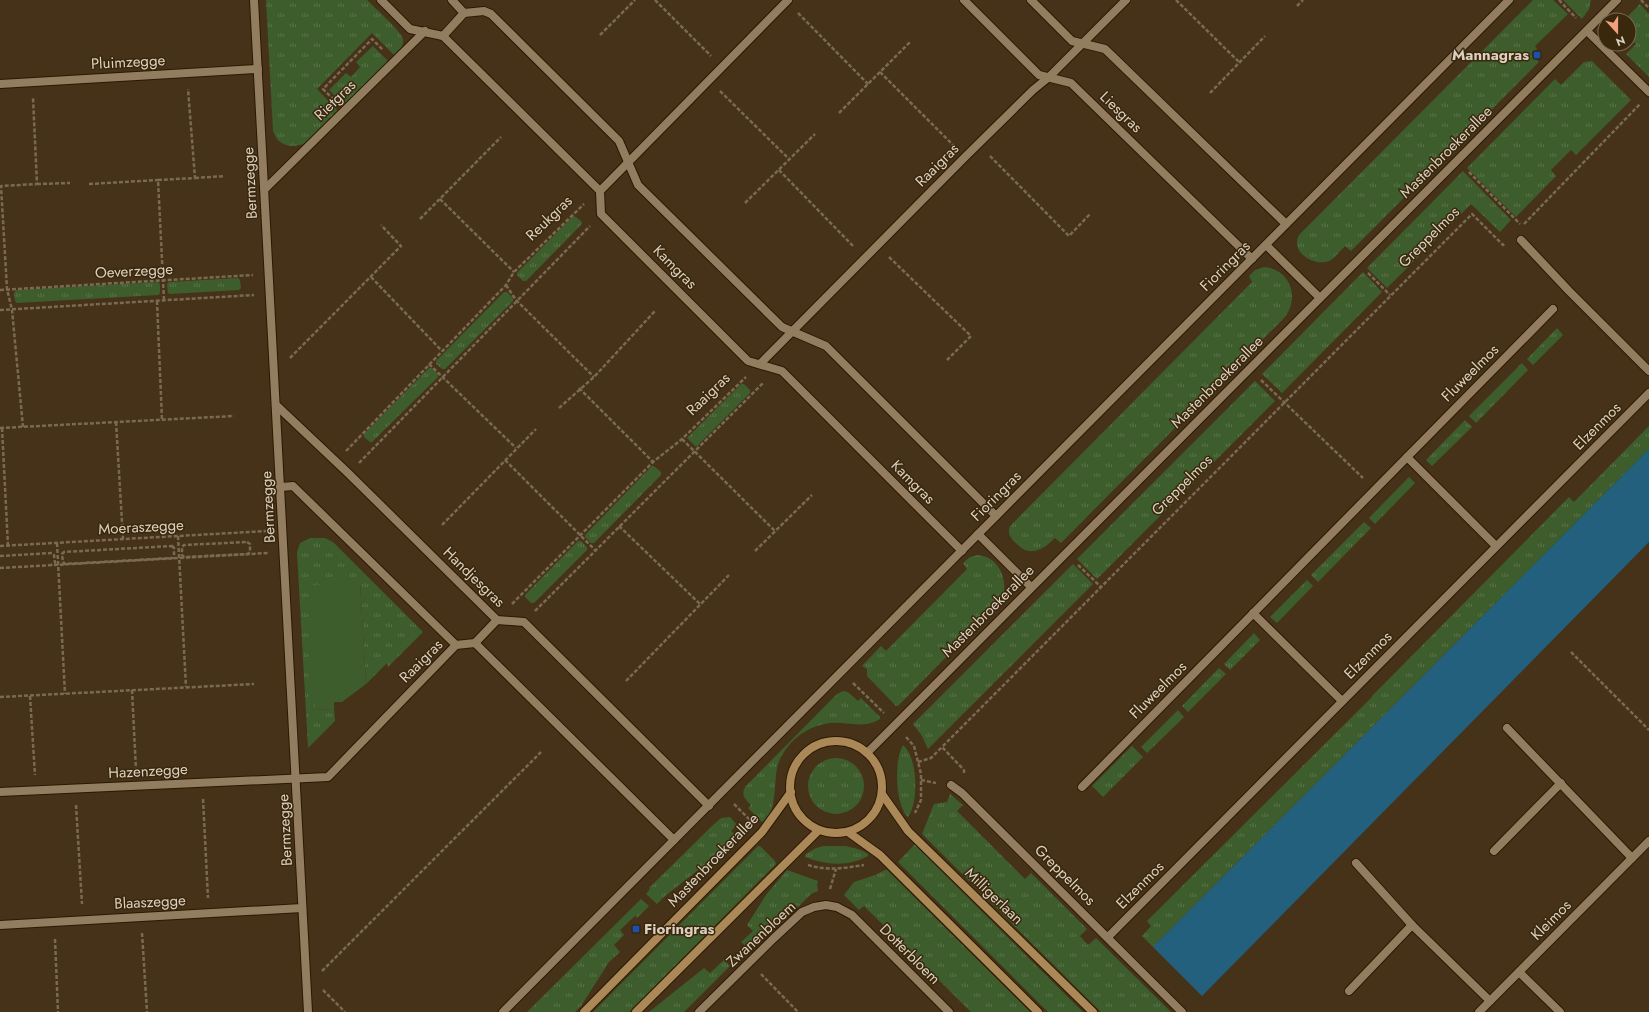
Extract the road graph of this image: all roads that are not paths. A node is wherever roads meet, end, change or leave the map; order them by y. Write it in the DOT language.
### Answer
graph roads {
  1 [pos="254,0"];
  2 [pos="381,0"];
  3 [pos="452,0"];
  4 [pos="964,0"];
  5 [pos="1031,0"];
  6 [pos="1126,0"];
  7 [pos="1509,0"];
  8 [pos="1616,0"];
  9 [pos="787,1"];
  10 [pos="464,13"];
  11 [pos="425,31"];
  12 [pos="1587,31"];
  13 [pos="443,36"];
  14 [pos="1082,44"];
  15 [pos="258,69"];
  16 [pos="1049,77"];
  17 [pos="0,84"];
  18 [pos="1649,92"];
  19 [pos="629,163"];
  20 [pos="265,189"];
  21 [pos="600,191"];
  22 [pos="1286,224"];
  23 [pos="1521,240"];
  24 [pos="1266,244"];
  25 [pos="1252,259"];
  26 [pos="1320,298"];
  27 [pos="1553,309"];
  28 [pos="791,332"];
  29 [pos="760,364"];
  30 [pos="1649,371"];
  31 [pos="1649,393"];
  32 [pos="276,405"];
  33 [pos="1407,457"];
  34 [pos="281,487"];
  35 [pos="996,516"];
  36 [pos="978,534"];
  37 [pos="1496,546"];
  38 [pos="962,551"];
  39 [pos="1031,587"];
  40 [pos="1253,613"];
  41 [pos="497,620"];
  42 [pos="475,643"];
  43 [pos="456,645"];
  44 [pos="1342,702"];
  45 [pos="1507,728"];
  46 [pos="868,753"];
  47 [pos="297,778"];
  48 [pos="1561,783"];
  49 [pos="951,785"];
  50 [pos="1082,787"];
  51 [pos="0,792"];
  52 [pos="790,792"];
  53 [pos="882,794"];
  54 [pos="709,806"];
  55 [pos="819,830"];
  56 [pos="848,832"];
  57 [pos="674,840"];
  58 [pos="1649,841"];
  59 [pos="1494,850"];
  60 [pos="1632,858"];
  61 [pos="1356,863"];
  62 [pos="826,905"];
  63 [pos="302,908"];
  64 [pos="0,925"];
  65 [pos="1412,925"];
  66 [pos="1108,937"];
  67 [pos="1519,972"];
  68 [pos="1349,991"];
  69 [pos="1490,1001"];
  70 [pos="308,1012"];
  71 [pos="503,1012"];
  72 [pos="584,1012"];
  73 [pos="636,1012"];
  74 [pos="699,1012"];
  75 [pos="949,1012"];
  76 [pos="1038,1012"];
  77 [pos="1093,1012"];
  78 [pos="1182,1012"];
  79 [pos="1479,1012"];
  80 [pos="1560,1012"];
  1 -- 15 [label="street, Bermzegge"];
  2 -- 11 [label="street"];
  3 -- 10 [label="street"];
  4 -- 16 [label="street, Liesgras"];
  5 -- 14 [label="street"];
  6 -- 14 [label="street, Raaigras"];
  7 -- 22 [label="street, Fioringras"];
  8 -- 12 [label="street, Mastenbroekerallee"];
  9 -- 19 [label="street"];
  10 -- 13 [label="street"];
  10 -- 19 [label="street"];
  11 -- 13 [label="street"];
  11 -- 20 [label="street, Rietgras"];
  12 -- 18 [label="street"];
  12 -- 26 [label="street, Mastenbroekerallee"];
  13 -- 21 [label="street"];
  14 -- 16 [label="street, Raaigras"];
  14 -- 22 [label="street"];
  15 -- 17 [label="street, Pluimzegge"];
  15 -- 20 [label="street, Bermzegge"];
  16 -- 25 [label="street, Liesgras"];
  16 -- 28 [label="street, Raaigras"];
  19 -- 21 [label="street"];
  19 -- 28 [label="street"];
  20 -- 32 [label="street, Bermzegge"];
  21 -- 29 [label="street, Kamgras"];
  22 -- 24 [label="street, Fioringras"];
  23 -- 30 [label="street"];
  24 -- 25 [label="street, Fioringras"];
  24 -- 26 [label="street"];
  25 -- 35 [label="street, Fioringras"];
  26 -- 39 [label="street, Mastenbroekerallee"];
  27 -- 33 [label="street, Fluweelmos"];
  28 -- 29 [label="street, Raaigras"];
  28 -- 35 [label="street"];
  29 -- 38 [label="street, Kamgras"];
  31 -- 37 [label="street, Elzenmos"];
  32 -- 34 [label="street, Bermzegge"];
  32 -- 41 [label="street, Handjesgras"];
  33 -- 37 [label="street"];
  33 -- 40 [label="street, Fluweelmos"];
  34 -- 43 [label="street"];
  34 -- 47 [label="street, Bermzegge"];
  35 -- 36 [label="street, Fioringras"];
  36 -- 38 [label="street, Fioringras"];
  36 -- 39 [label="street"];
  37 -- 44 [label="street, Elzenmos"];
  38 -- 54 [label="street, Fioringras"];
  39 -- 46 [label="street, Mastenbroekerallee"];
  40 -- 44 [label="street"];
  40 -- 50 [label="street, Fluweelmos"];
  41 -- 42 [label="street"];
  41 -- 54 [label="street, Handjesgras"];
  42 -- 43 [label="street, Raaigras"];
  42 -- 57 [label="street"];
  43 -- 47 [label="street, Raaigras"];
  44 -- 66 [label="street, Elzenmos"];
  45 -- 48 [label="street"];
  46 -- 52 [label="main road"];
  46 -- 53 [label="main road"];
  47 -- 51 [label="street, Hazenzegge"];
  47 -- 63 [label="street, Bermzegge"];
  48 -- 59 [label="street"];
  48 -- 60 [label="street"];
  49 -- 66 [label="street, Greppelmos"];
  52 -- 55 [label="main road"];
  52 -- 72 [label="main road, Mastenbroekerallee"];
  53 -- 56 [label="main road"];
  53 -- 77 [label="main road, Milligerlaan"];
  54 -- 57 [label="street, Fioringras"];
  55 -- 56 [label="main road"];
  55 -- 73 [label="main road"];
  56 -- 76 [label="main road"];
  57 -- 71 [label="street, Fioringras"];
  58 -- 60 [label="street, Kleimos"];
  60 -- 67 [label="street, Kleimos"];
  61 -- 65 [label="street"];
  62 -- 74 [label="street, Zwanenbloem"];
  62 -- 75 [label="street, Dotterbloem"];
  63 -- 64 [label="street, Blaaszegge"];
  63 -- 70 [label="street, Bermzegge"];
  65 -- 68 [label="street"];
  65 -- 69 [label="street"];
  66 -- 78 [label="street, Greppelmos"];
  67 -- 69 [label="street, Kleimos"];
  67 -- 80 [label="street"];
  69 -- 79 [label="street, Kleimos"];
}
